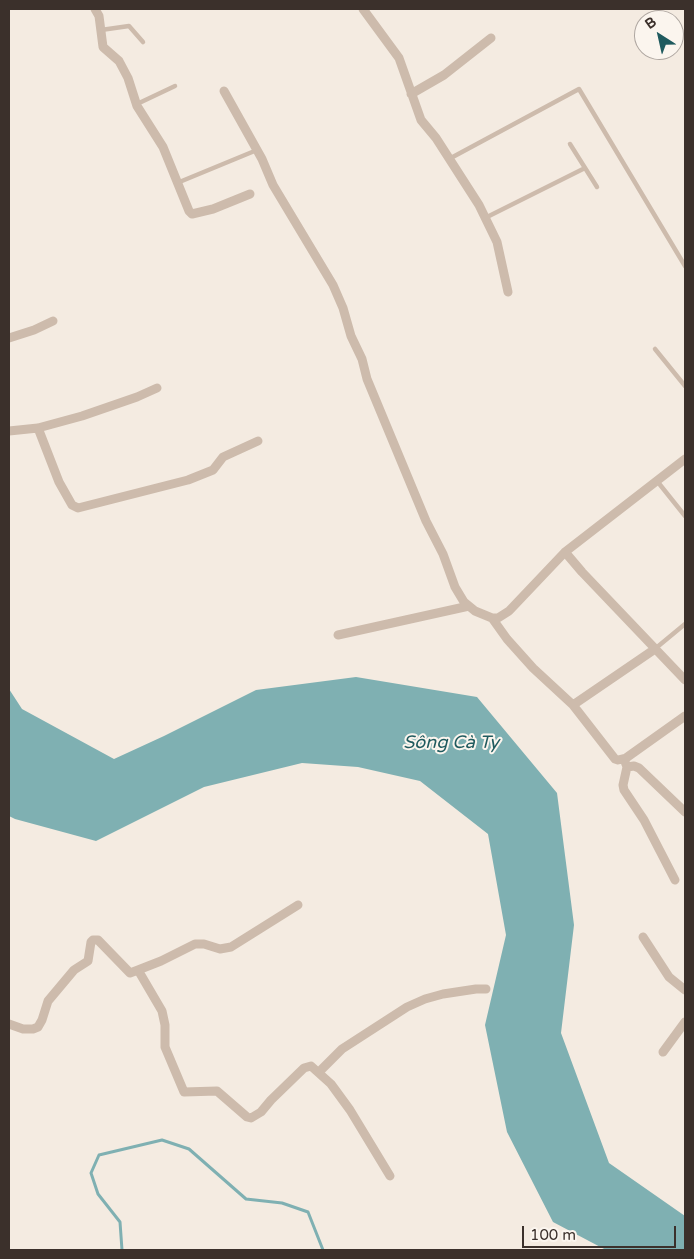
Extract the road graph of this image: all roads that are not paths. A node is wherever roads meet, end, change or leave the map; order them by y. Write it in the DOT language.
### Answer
graph roads {
  1 [pos="95,9"];
  2 [pos="363,9"];
  3 [pos="100,30"];
  4 [pos="492,38"];
  5 [pos="143,42"];
  6 [pos="175,86"];
  7 [pos="224,91"];
  8 [pos="411,94"];
  9 [pos="136,104"];
  10 [pos="570,144"];
  11 [pos="257,150"];
  12 [pos="449,160"];
  13 [pos="585,168"];
  14 [pos="177,183"];
  15 [pos="597,187"];
  16 [pos="250,194"];
  17 [pos="485,218"];
  18 [pos="685,266"];
  19 [pos="508,292"];
  20 [pos="53,320"];
  21 [pos="9,338"];
  22 [pos="656,349"];
  23 [pos="685,386"];
  24 [pos="157,388"];
  25 [pos="38,428"];
  26 [pos="9,431"];
  27 [pos="258,441"];
  28 [pos="685,459"];
  29 [pos="657,481"];
  30 [pos="685,516"];
  31 [pos="565,552"];
  32 [pos="468,606"];
  33 [pos="492,618"];
  34 [pos="685,624"];
  35 [pos="338,634"];
  36 [pos="655,649"];
  37 [pos="685,680"];
  38 [pos="573,705"];
  39 [pos="685,716"];
  40 [pos="625,763"];
  41 [pos="685,812"];
  42 [pos="675,880"];
  43 [pos="298,905"];
  44 [pos="643,937"];
  45 [pos="138,970"];
  46 [pos="486,989"];
  47 [pos="685,990"];
  48 [pos="685,1022"];
  49 [pos="9,1024"];
  50 [pos="663,1052"];
  51 [pos="320,1072"];
  52 [pos="390,1176"];
  1 -- 3 [label="street"];
  2 -- 8 [label="street"];
  3 -- 5 [label="lane"];
  3 -- 9 [label="street"];
  4 -- 8 [label="street"];
  6 -- 9 [label="lane"];
  7 -- 11 [label="street"];
  8 -- 12 [label="street"];
  9 -- 14 [label="street"];
  10 -- 13 [label="lane"];
  11 -- 14 [label="lane"];
  11 -- 32 [label="street"];
  12 -- 17 [label="street"];
  12 -- 18 [label="lane"];
  13 -- 15 [label="lane"];
  13 -- 17 [label="lane"];
  14 -- 16 [label="street"];
  17 -- 19 [label="street"];
  20 -- 21 [label="street"];
  22 -- 23 [label="lane"];
  24 -- 25 [label="street"];
  25 -- 26 [label="street"];
  25 -- 27 [label="street"];
  28 -- 29 [label="street"];
  29 -- 30 [label="lane"];
  29 -- 31 [label="street"];
  31 -- 33 [label="street"];
  31 -- 36 [label="street"];
  32 -- 33 [label="street"];
  32 -- 35 [label="street"];
  33 -- 38 [label="street"];
  34 -- 36 [label="lane"];
  36 -- 37 [label="street"];
  36 -- 38 [label="street"];
  38 -- 40 [label="street"];
  39 -- 40 [label="street"];
  40 -- 41 [label="street"];
  40 -- 42 [label="street"];
  43 -- 45 [label="street"];
  44 -- 47 [label="street"];
  45 -- 49 [label="street"];
  45 -- 51 [label="street"];
  46 -- 51 [label="street"];
  48 -- 50 [label="street"];
  51 -- 52 [label="street"];
}
